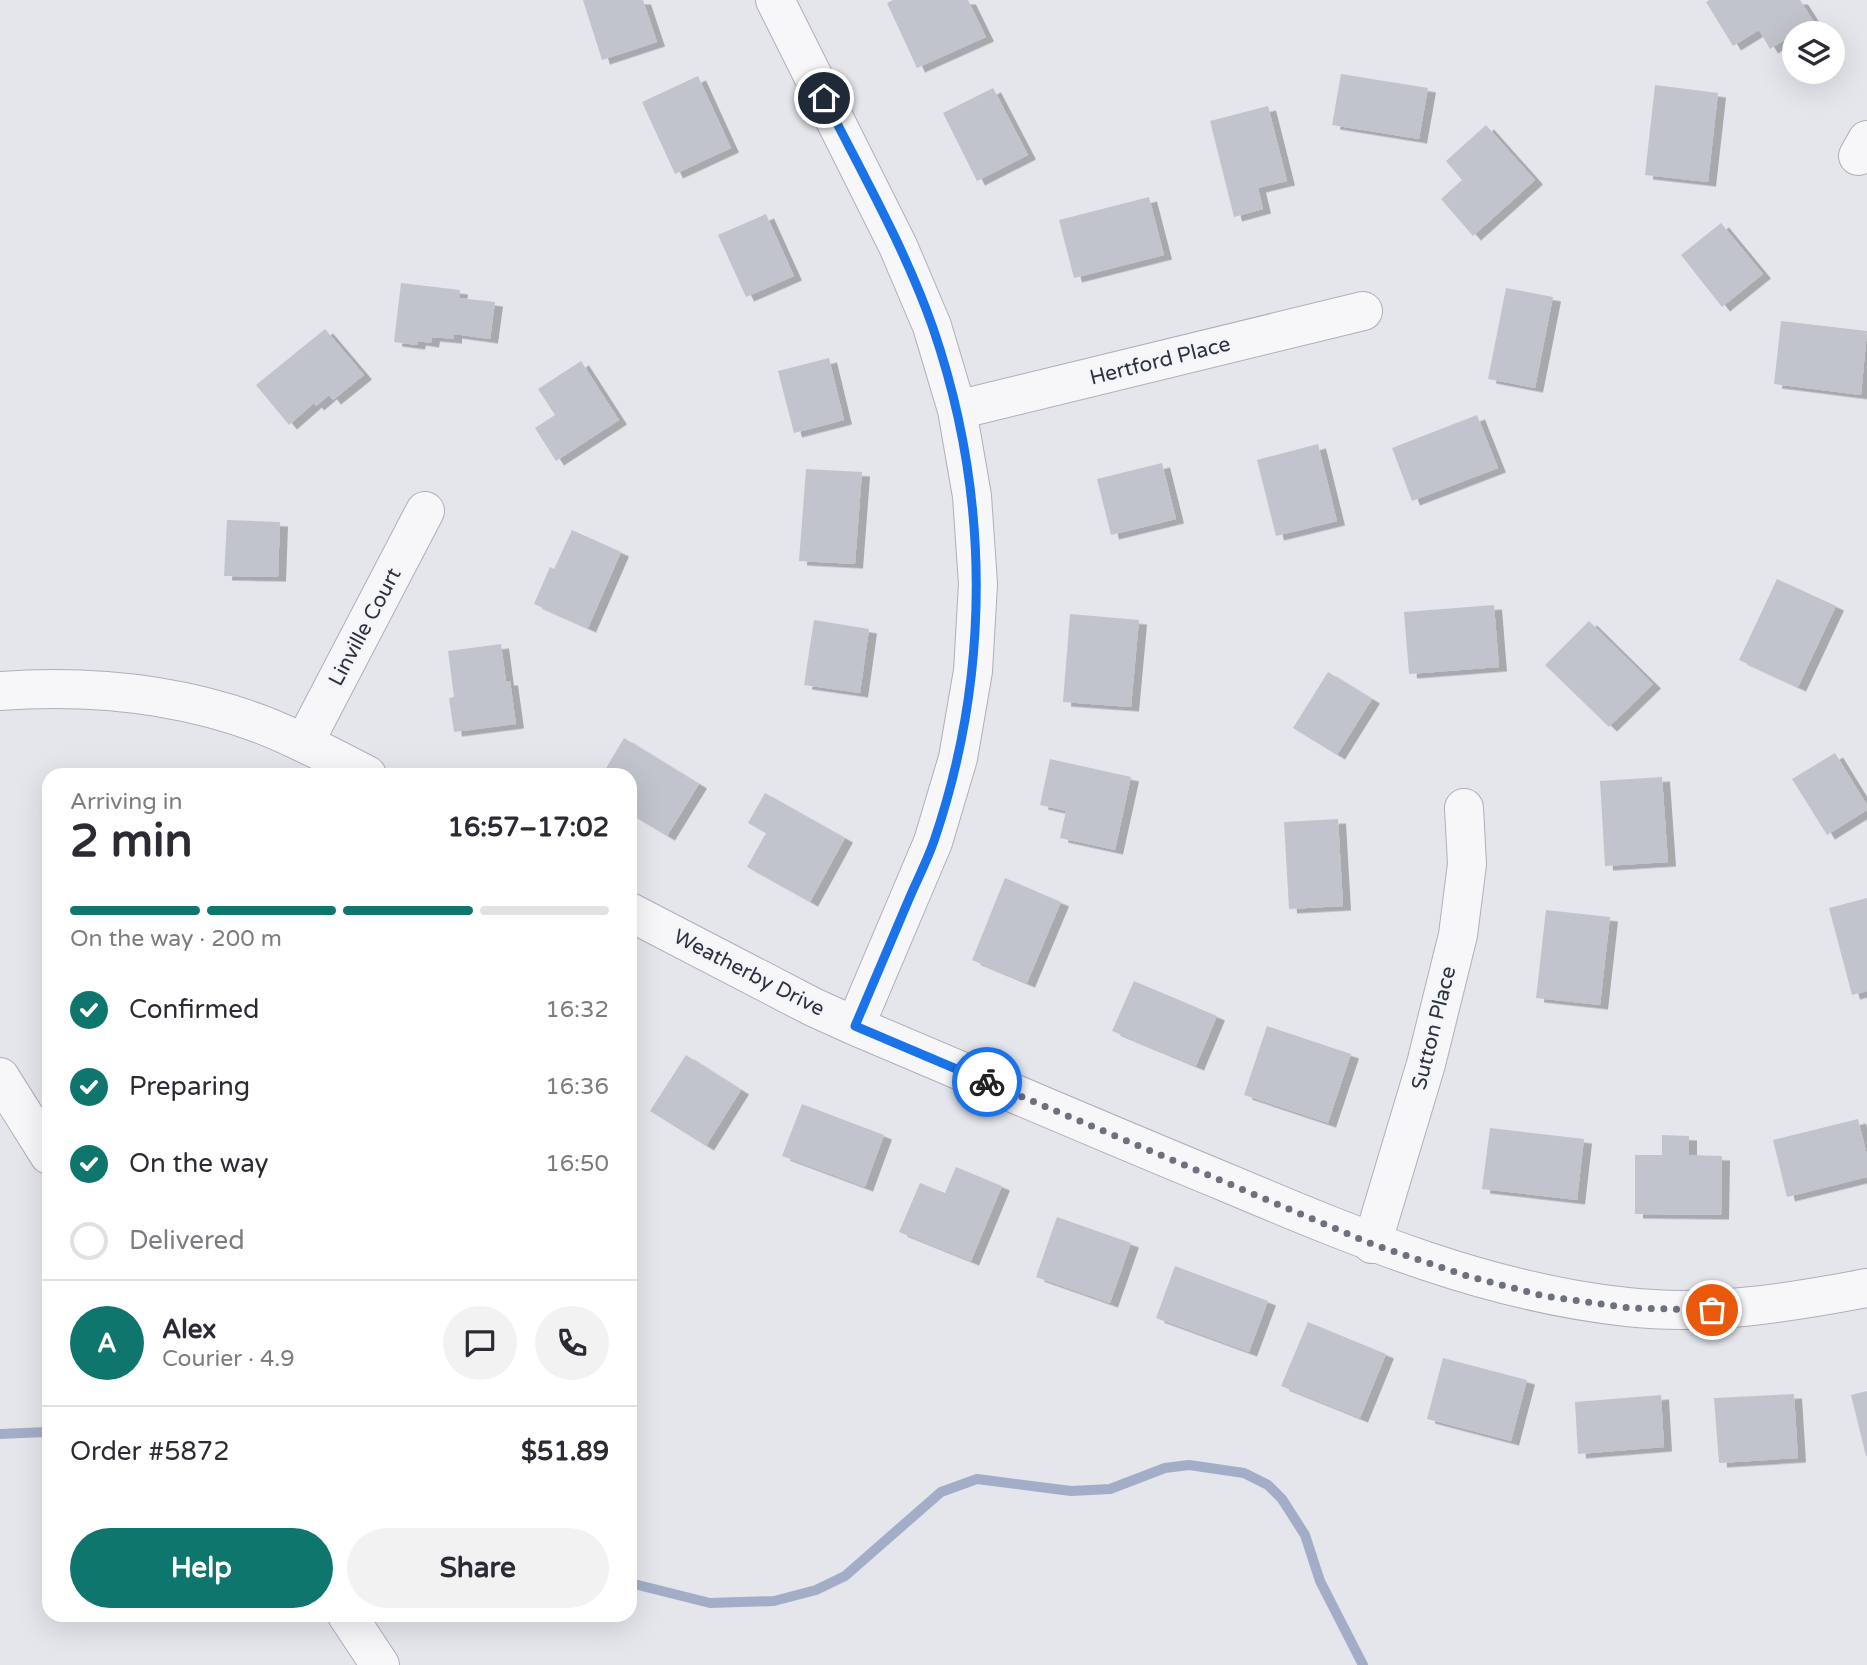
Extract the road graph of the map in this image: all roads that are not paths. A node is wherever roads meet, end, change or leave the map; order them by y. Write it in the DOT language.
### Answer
graph roads {
  1 [pos="775,0"];
  2 [pos="1363,311"];
  3 [pos="957,410"];
  4 [pos="425,511"];
  5 [pos="0,691"];
  6 [pos="304,743"];
  7 [pos="352,768"];
  8 [pos="1464,808"];
  9 [pos="637,916"];
  10 [pos="855,1026"];
  11 [pos="0,1077"];
  12 [pos="42,1144"];
  13 [pos="1372,1244"];
  14 [pos="1867,1288"];
  15 [pos="351,1622"];
  16 [pos="379,1665"];
  1 -- 3 [label="street"];
  2 -- 3 [label="street, Hertford Place"];
  3 -- 10 [label="street"];
  4 -- 6 [label="street, Linville Court"];
  5 -- 6 [label="street"];
  6 -- 7 [label="street"];
  8 -- 13 [label="street, Sutton Place"];
  9 -- 10 [label="street, Weatherby Drive"];
  10 -- 13 [label="street, Weatherby Drive"];
  11 -- 12 [label="street"];
  13 -- 14 [label="street, Weatherby Drive"];
  15 -- 16 [label="street"];
}
